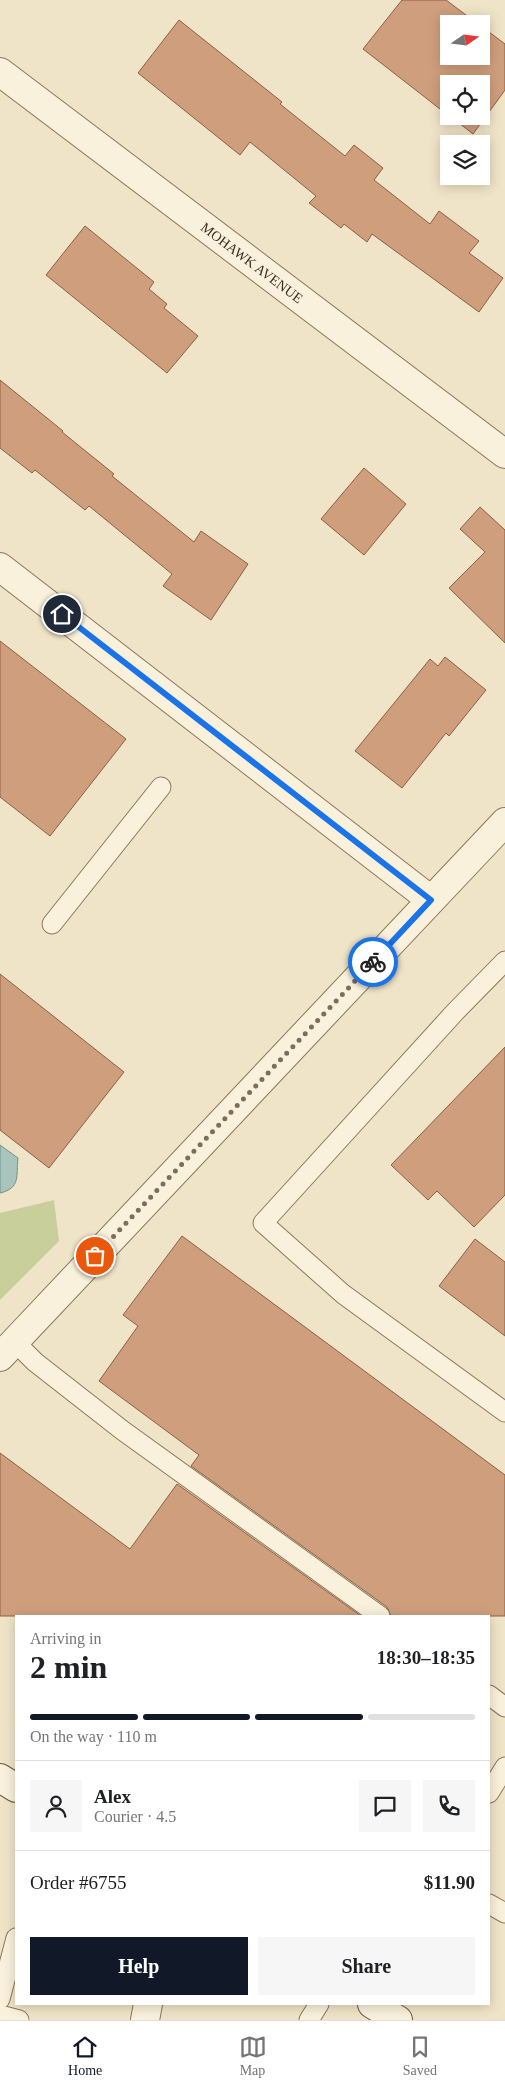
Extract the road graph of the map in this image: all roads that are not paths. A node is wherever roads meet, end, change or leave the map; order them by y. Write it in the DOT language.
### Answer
graph roads {
  1 [pos="0,72"];
  2 [pos="505,454"];
  3 [pos="0,567"];
  4 [pos="161,787"];
  5 [pos="505,822"];
  6 [pos="431,900"];
  7 [pos="52,924"];
  8 [pos="505,961"];
  9 [pos="7,1349"];
  10 [pos="505,1412"];
  11 [pos="379,1615"];
  12 [pos="490,1696"];
  13 [pos="505,1707"];
  14 [pos="505,1767"];
  15 [pos="0,1778"];
  16 [pos="15,1787"];
  17 [pos="490,1792"];
  18 [pos="490,1905"];
  19 [pos="505,1913"];
  20 [pos="0,1933"];
  21 [pos="15,1938"];
  22 [pos="15,1942"];
  23 [pos="0,1999"];
  24 [pos="148,2005"];
  25 [pos="318,2005"];
  26 [pos="374,2005"];
  27 [pos="0,2015"];
  28 [pos="19,2020"];
  29 [pos="145,2020"];
  30 [pos="309,2020"];
  31 [pos="398,2020"];
  1 -- 2 [label="street, MOHAWK AVENUE"];
  3 -- 6 [label="street"];
  4 -- 7 [label="lane"];
  5 -- 6 [label="street"];
  6 -- 9 [label="street"];
  8 -- 10 [label="lane"];
  9 -- 11 [label="lane"];
  12 -- 13 [label="lane"];
  14 -- 17 [label="lane"];
  15 -- 16 [label="street"];
  18 -- 19 [label="lane"];
  20 -- 21 [label="lane"];
  22 -- 23 [label="lane"];
  24 -- 29 [label="street"];
  25 -- 30 [label="lane"];
  26 -- 31 [label="street"];
  27 -- 28 [label="lane"];
}
